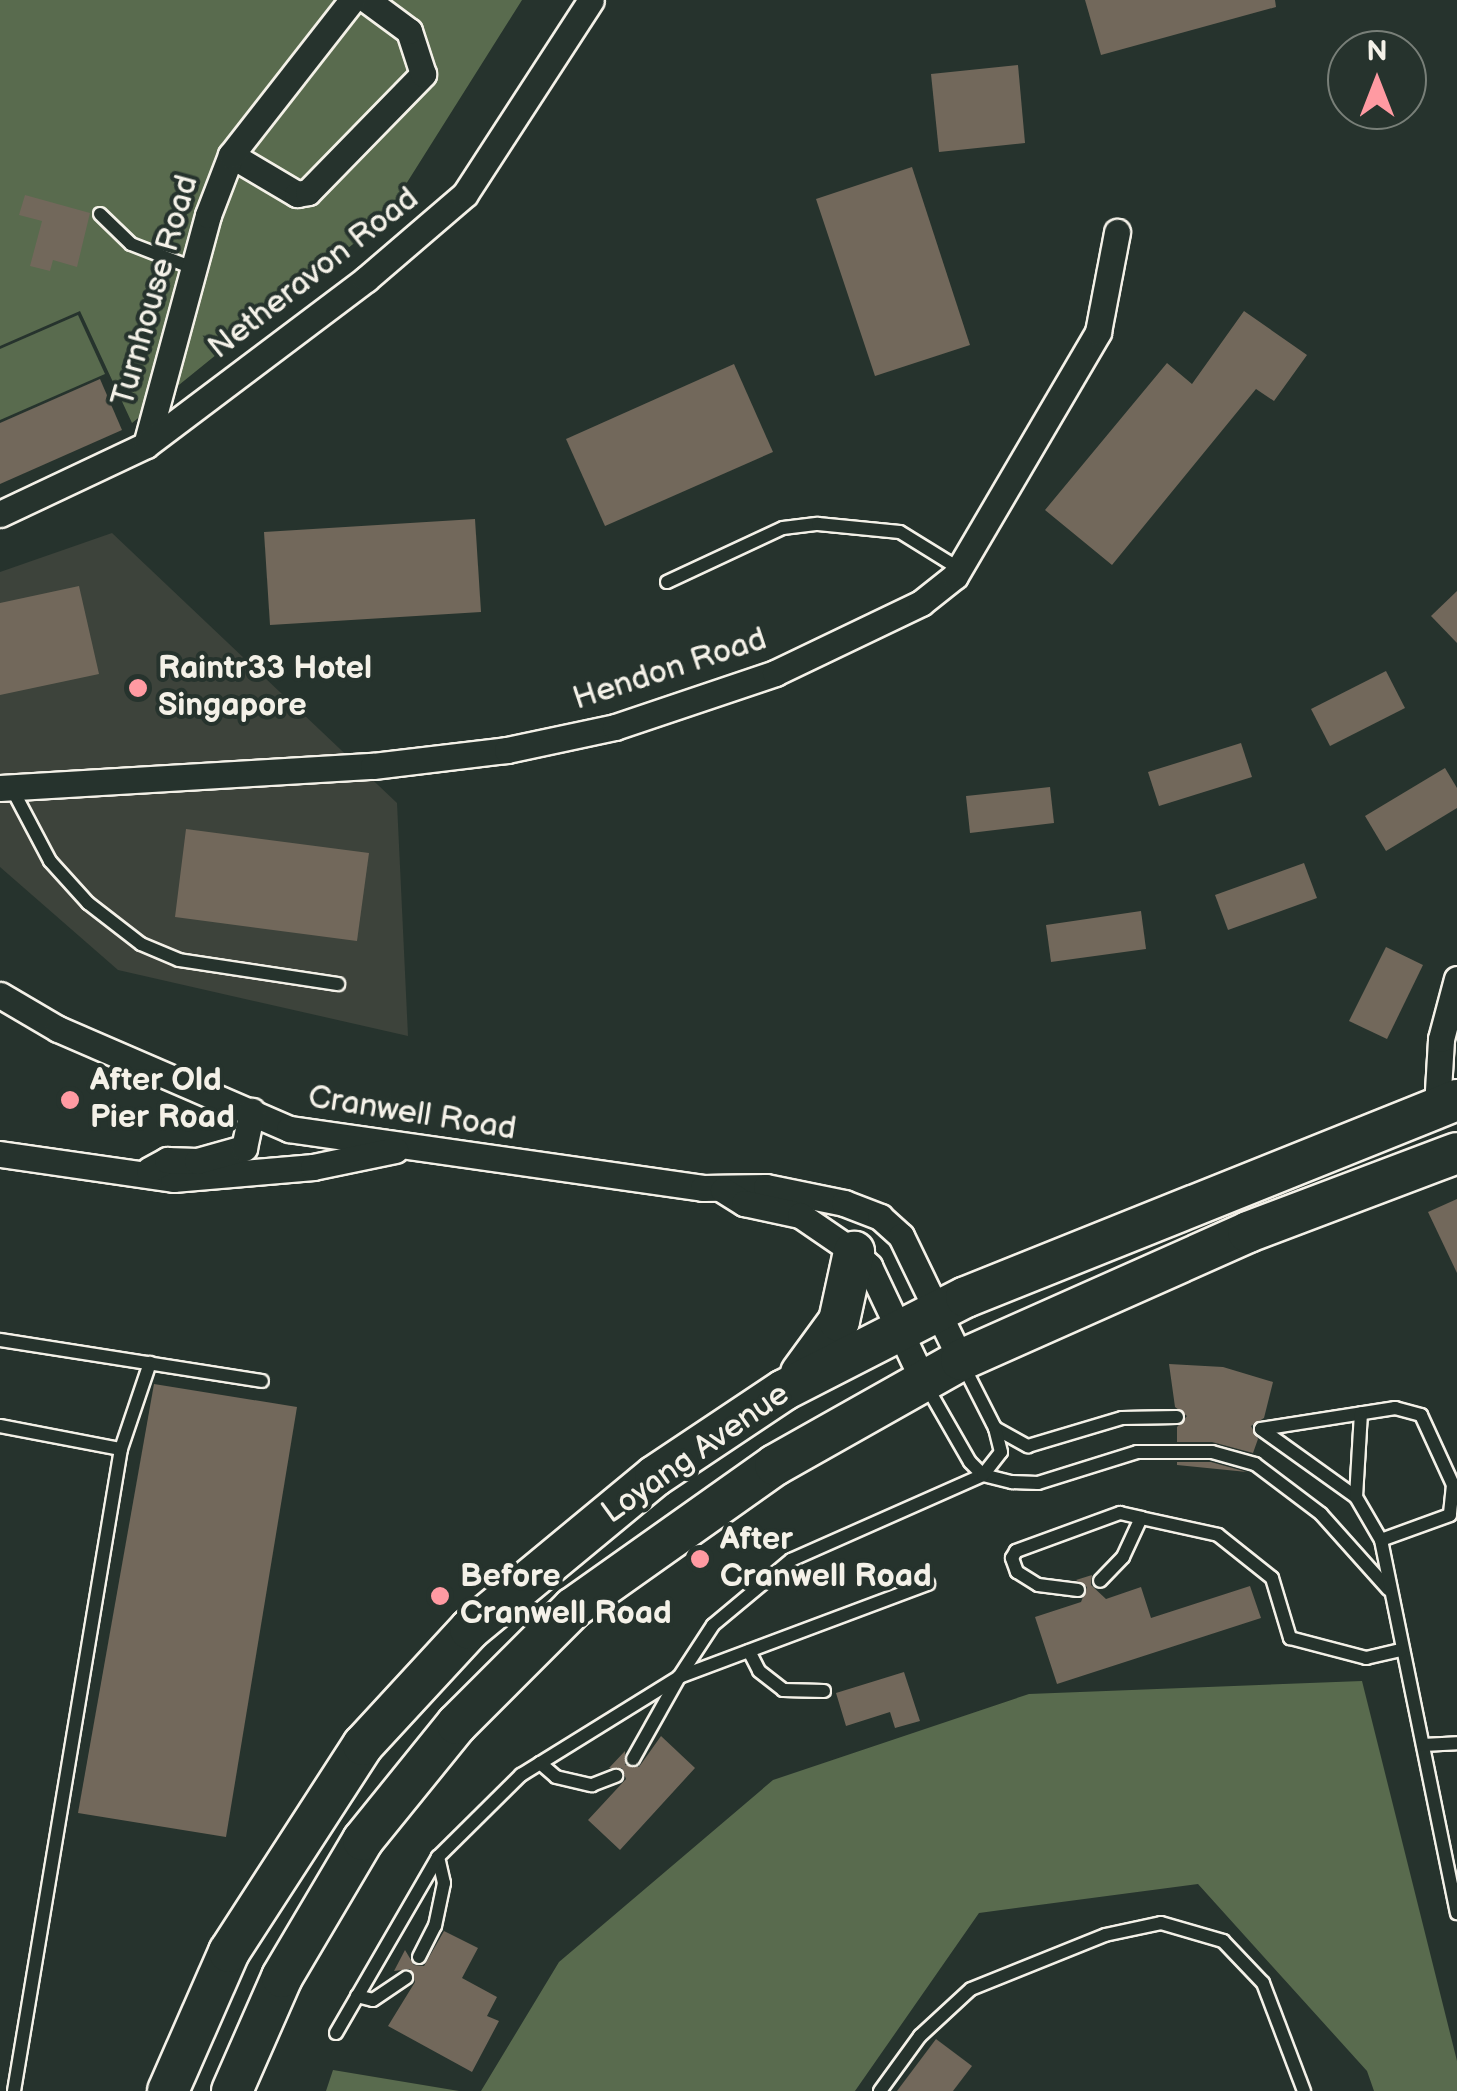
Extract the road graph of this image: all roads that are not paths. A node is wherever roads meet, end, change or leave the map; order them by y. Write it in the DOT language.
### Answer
graph roads {
  1 [pos="352,0"];
  2 [pos="367,0"];
  3 [pos="590,0"];
  4 [pos="231,155"];
  5 [pos="100,214"];
  6 [pos="1117,232"];
  7 [pos="193,268"];
  8 [pos="146,445"];
  9 [pos="0,514"];
  10 [pos="960,569"];
  11 [pos="667,582"];
  12 [pos="6,788"];
  13 [pos="1457,979"];
  14 [pos="338,984"];
  15 [pos="0,995"];
  16 [pos="1447,1103"];
  17 [pos="252,1111"];
  18 [pos="290,1129"];
  19 [pos="410,1147"];
  20 [pos="1457,1153"];
  21 [pos="0,1154"];
  22 [pos="148,1170"];
  23 [pos="230,1177"];
  24 [pos="723,1190"];
  25 [pos="854,1252"];
  26 [pos="938,1311"];
  27 [pos="897,1330"];
  28 [pos="0,1340"];
  29 [pos="960,1360"];
  30 [pos="150,1364"];
  31 [pos="923,1380"];
  32 [pos="262,1381"];
  33 [pos="784,1390"];
  34 [pos="1362,1414"];
  35 [pos="1176,1416"];
  36 [pos="0,1426"];
  37 [pos="995,1428"];
  38 [pos="121,1449"];
  39 [pos="983,1475"];
  40 [pos="1356,1497"];
  41 [pos="1141,1518"];
  42 [pos="1381,1540"];
  43 [pos="1100,1581"];
  44 [pos="928,1584"];
  45 [pos="1388,1589"];
  46 [pos="1078,1590"];
  47 [pos="1401,1650"];
  48 [pos="749,1651"];
  49 [pos="679,1677"];
  50 [pos="824,1691"];
  51 [pos="1457,1744"];
  52 [pos="1422,1745"];
  53 [pos="633,1759"];
  54 [pos="540,1763"];
  55 [pos="616,1776"];
  56 [pos="438,1857"];
  57 [pos="1457,1913"];
  58 [pos="418,1956"];
  59 [pos="406,1978"];
  60 [pos="357,1996"];
  61 [pos="336,2033"];
  62 [pos="14,2091"];
  63 [pos="168,2091"];
  64 [pos="232,2091"];
  65 [pos="880,2091"];
  66 [pos="1304,2091"];
  1 -- 4 [label="street, Turnhouse Road"];
  2 -- 4 [label="street, Turnhouse Road"];
  3 -- 8 [label="street, Netheravon Road"];
  4 -- 7 [label="street, Turnhouse Road"];
  5 -- 7 [label="lane"];
  6 -- 10 [label="street, Hendon Road"];
  7 -- 8 [label="street, Turnhouse Road"];
  8 -- 9 [label="street, Netheravon Road"];
  10 -- 11 [label="lane"];
  10 -- 12 [label="street, Hendon Road"];
  12 -- 14 [label="lane"];
  13 -- 16 [label="street"];
  15 -- 17 [label="street, Cranwell Road"];
  16 -- 26 [label="main road, Loyang Avenue"];
  17 -- 18 [label="street, Cranwell Road"];
  17 -- 22 [label="street"];
  18 -- 19 [label="street, Cranwell Road"];
  18 -- 23 [label="street"];
  19 -- 23 [label="street"];
  19 -- 24 [label="street, Cranwell Road"];
  20 -- 29 [label="main road, Loyang Avenue"];
  21 -- 22 [label="street"];
  22 -- 23 [label="street"];
  24 -- 25 [label="street, Cranwell Road"];
  24 -- 26 [label="street, Cranwell Road"];
  25 -- 27 [label="street, Cranwell Road"];
  25 -- 33 [label="main road"];
  26 -- 27 [label="main road, Loyang Avenue"];
  26 -- 29 [label="street, Cranwell Road"];
  27 -- 31 [label="street, Cranwell Road"];
  27 -- 33 [label="main road, Loyang Avenue"];
  28 -- 30 [label="lane"];
  29 -- 31 [label="main road, Loyang Avenue"];
  29 -- 37 [label="lane, Cranwell Road"];
  30 -- 32 [label="lane"];
  30 -- 38 [label="lane"];
  31 -- 39 [label="lane, Cranwell Road"];
  31 -- 64 [label="main road, Loyang Avenue"];
  33 -- 63 [label="main road, Loyang Avenue"];
  34 -- 40 [label="lane"];
  34 -- 40 [label="lane"];
  34 -- 42 [label="lane"];
  35 -- 37 [label="lane"];
  36 -- 38 [label="lane"];
  37 -- 39 [label="lane"];
  38 -- 62 [label="lane"];
  39 -- 45 [label="lane"];
  39 -- 49 [label="lane"];
  40 -- 42 [label="lane"];
  41 -- 43 [label="lane"];
  41 -- 46 [label="lane"];
  41 -- 47 [label="lane"];
  42 -- 45 [label="lane"];
  44 -- 48 [label="lane"];
  45 -- 47 [label="lane"];
  47 -- 52 [label="lane"];
  48 -- 49 [label="lane"];
  48 -- 50 [label="lane"];
  49 -- 53 [label="lane"];
  49 -- 54 [label="lane"];
  51 -- 52 [label="lane"];
  52 -- 57 [label="lane"];
  54 -- 55 [label="lane"];
  54 -- 56 [label="lane"];
  56 -- 58 [label="lane"];
  56 -- 60 [label="lane"];
  59 -- 60 [label="lane"];
  60 -- 61 [label="lane"];
  65 -- 66 [label="lane"];
}
